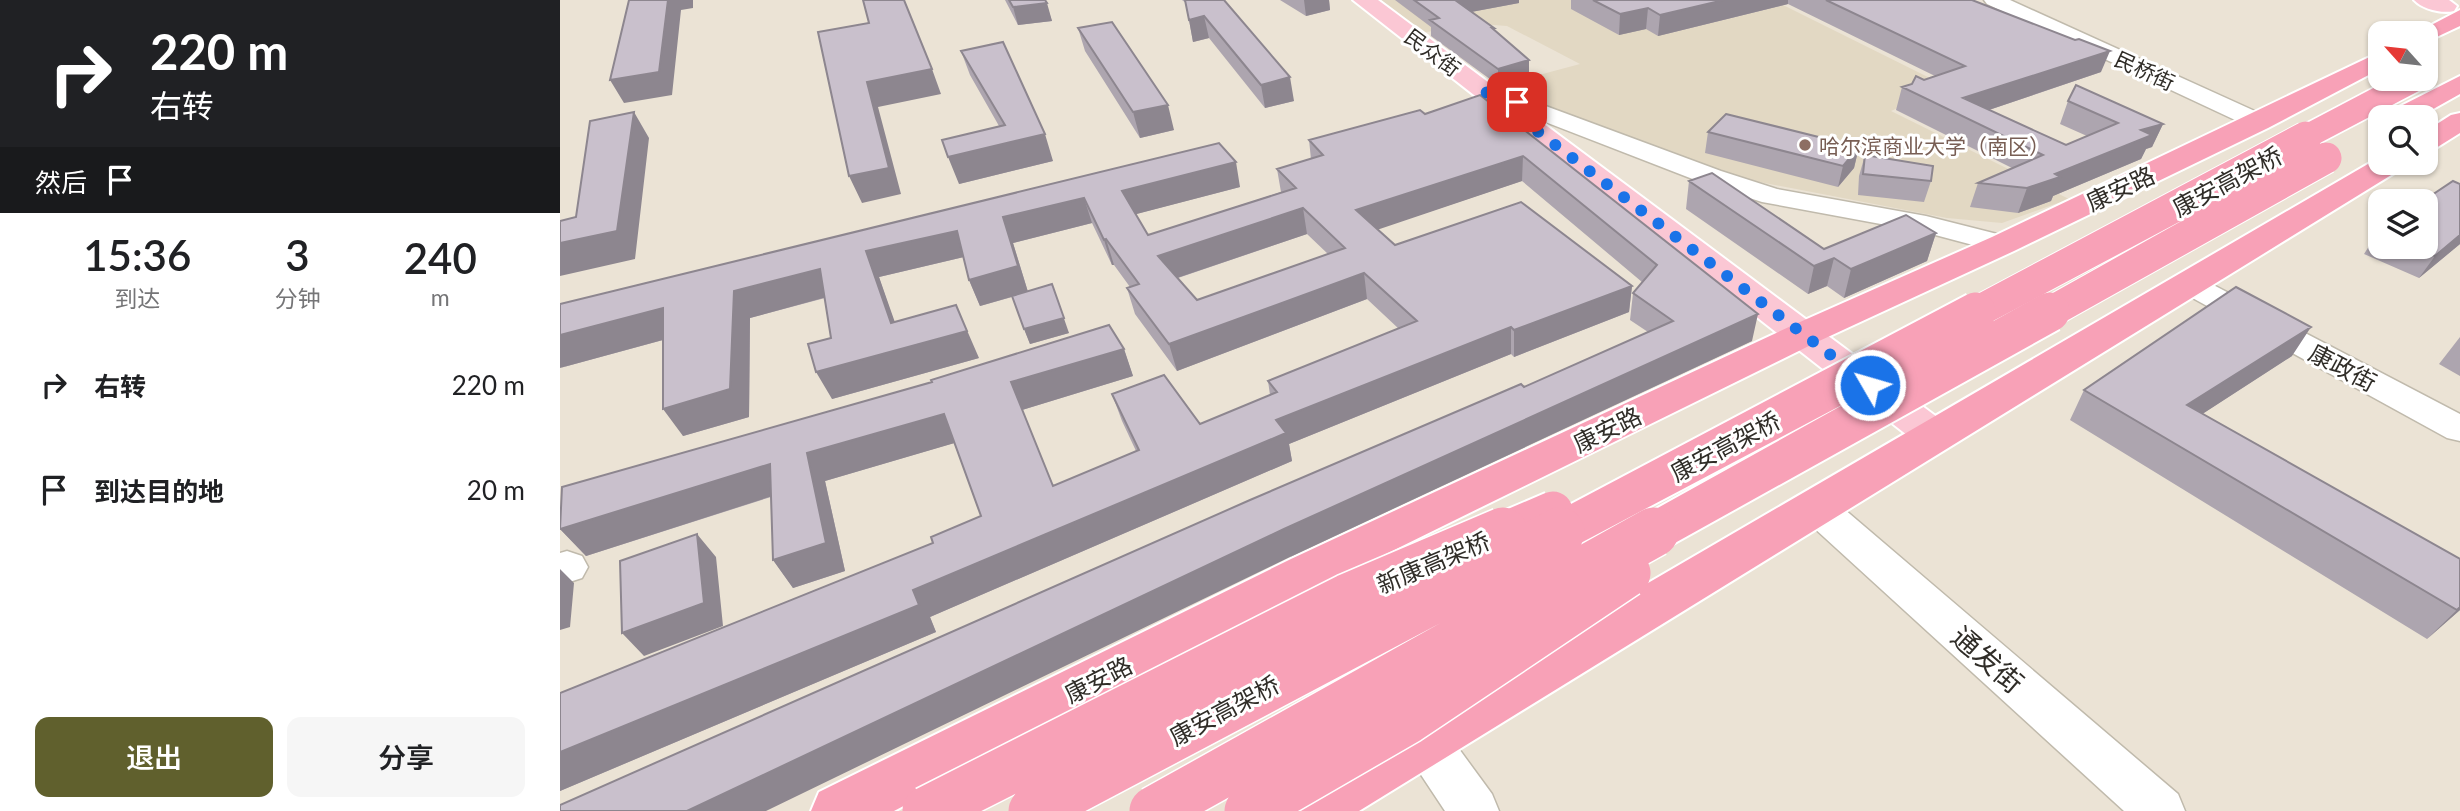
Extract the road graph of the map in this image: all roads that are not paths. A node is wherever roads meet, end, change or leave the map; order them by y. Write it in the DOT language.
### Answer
graph roads {
  1 [pos="1364,0"];
  2 [pos="1994,0"];
  3 [pos="2010,0"];
  4 [pos="2445,5"];
  5 [pos="2029,17"];
  6 [pos="2435,21"];
  7 [pos="2368,65"];
  8 [pos="2460,84"];
  9 [pos="1482,89"];
  10 [pos="2395,91"];
  11 [pos="2422,105"];
  12 [pos="2460,121"];
  13 [pos="2259,122"];
  14 [pos="2368,134"];
  15 [pos="2438,135"];
  16 [pos="2371,175"];
  17 [pos="2003,244"];
  18 [pos="2189,284"];
  19 [pos="1804,334"];
  20 [pos="1962,340"];
  21 [pos="2460,429"];
  22 [pos="1935,436"];
  23 [pos="1816,507"];
  24 [pos="1307,572"];
  25 [pos="1424,743"];
  26 [pos="839,811"];
  27 [pos="927,811"];
  28 [pos="1033,811"];
  29 [pos="1154,811"];
  30 [pos="1249,811"];
  31 [pos="1310,811"];
  32 [pos="1474,811"];
  33 [pos="2160,811"];
  1 -- 9 [label="main road, 民众街"];
  2 -- 5 [label="street, 民桥街"];
  3 -- 5 [label="street"];
  4 -- 6 [label="highway"];
  5 -- 13 [label="street, 民桥街"];
  7 -- 13 [label="highway, 康安路"];
  8 -- 11 [label="highway"];
  9 -- 17 [label="street"];
  9 -- 19 [label="main road, 民众街"];
  10 -- 20 [label="highway, 康安高架桥, bridge"];
  12 -- 15 [label="highway"];
  13 -- 17 [label="highway, 康安路"];
  14 -- 20 [label="highway, 康安高架桥, bridge"];
  16 -- 18 [label="highway"];
  17 -- 19 [label="highway, 康安路"];
  18 -- 21 [label="street, 康政街"];
  18 -- 22 [label="highway"];
  19 -- 22 [label="main road, 民众街"];
  19 -- 24 [label="highway, 康安路"];
  20 -- 27 [label="highway, 新康高架桥, bridge"];
  20 -- 28 [label="highway, 康安高架桥, bridge"];
  20 -- 29 [label="highway, 康安高架桥, bridge"];
  20 -- 30 [label="highway, bridge"];
  22 -- 23 [label="highway"];
  23 -- 25 [label="highway"];
  23 -- 33 [label="street, 通发街"];
  24 -- 25 [label="street"];
  24 -- 26 [label="highway, 康安路"];
  25 -- 31 [label="highway"];
  25 -- 32 [label="street"];
}
